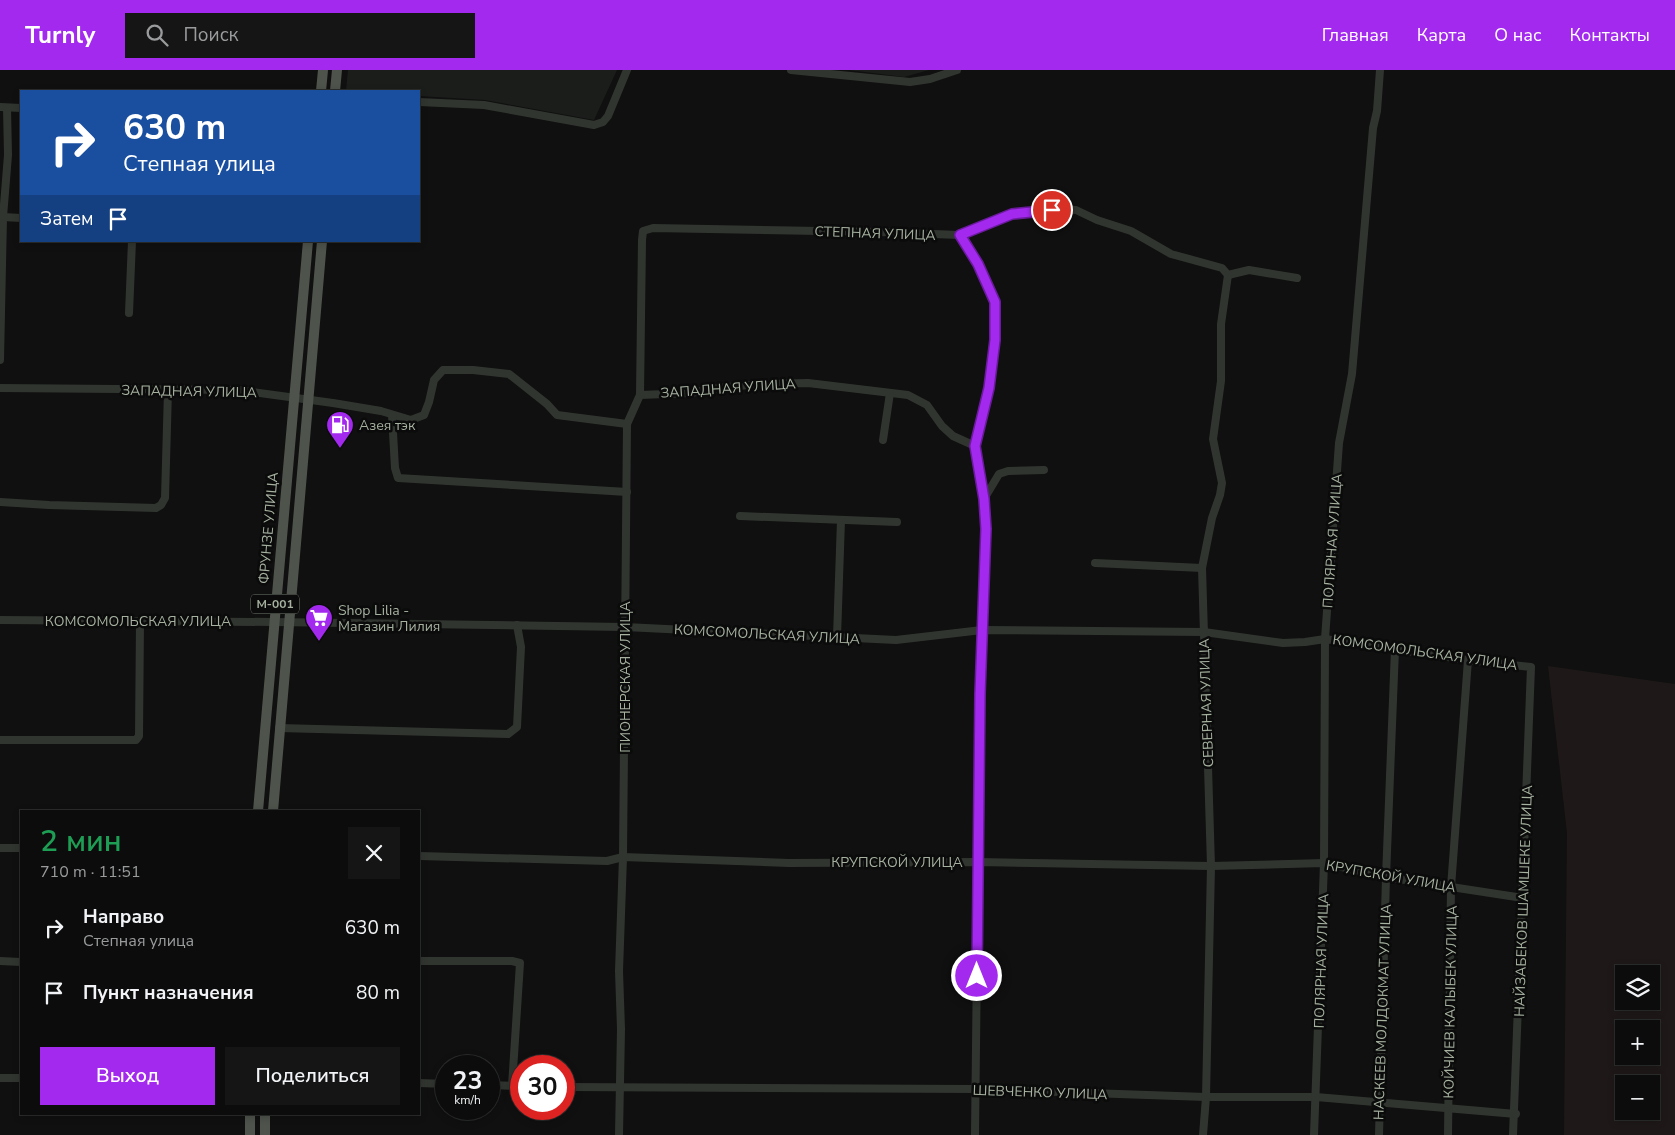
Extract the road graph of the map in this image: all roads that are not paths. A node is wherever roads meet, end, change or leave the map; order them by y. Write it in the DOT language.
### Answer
graph roads {
  1 [pos="323,70"];
  2 [pos="337,70"];
  3 [pos="626,70"];
  4 [pos="791,70"];
  5 [pos="957,70"];
  6 [pos="1380,70"];
  7 [pos="321,90"];
  8 [pos="335,90"];
  9 [pos="420,102"];
  10 [pos="4,108"];
  11 [pos="20,108"];
  12 [pos="3,217"];
  13 [pos="20,218"];
  14 [pos="652,228"];
  15 [pos="960,235"];
  16 [pos="132,242"];
  17 [pos="308,242"];
  18 [pos="322,242"];
  19 [pos="1228,275"];
  20 [pos="1297,278"];
  21 [pos="129,313"];
  22 [pos="0,360"];
  23 [pos="0,388"];
  24 [pos="168,390"];
  25 [pos="890,393"];
  26 [pos="640,394"];
  27 [pos="293,397"];
  28 [pos="308,399"];
  29 [pos="392,415"];
  30 [pos="627,424"];
  31 [pos="883,440"];
  32 [pos="975,446"];
  33 [pos="1044,470"];
  34 [pos="627,492"];
  35 [pos="984,499"];
  36 [pos="0,502"];
  37 [pos="740,516"];
  38 [pos="841,520"];
  39 [pos="897,522"];
  40 [pos="1095,563"];
  41 [pos="1202,568"];
  42 [pos="0,620"];
  43 [pos="140,622"];
  44 [pos="273,622"];
  45 [pos="289,622"];
  46 [pos="517,625"];
  47 [pos="625,627"];
  48 [pos="982,630"];
  49 [pos="1204,632"];
  50 [pos="837,637"];
  51 [pos="1325,639"];
  52 [pos="1395,650"];
  53 [pos="1468,660"];
  54 [pos="1531,667"];
  55 [pos="279,728"];
  56 [pos="0,740"];
  57 [pos="258,810"];
  58 [pos="273,810"];
  59 [pos="0,848"];
  60 [pos="20,848"];
  61 [pos="420,856"];
  62 [pos="624,857"];
  63 [pos="978,862"];
  64 [pos="1324,863"];
  65 [pos="1211,866"];
  66 [pos="1386,877"];
  67 [pos="1451,887"];
  68 [pos="1523,898"];
  69 [pos="0,961"];
  70 [pos="20,962"];
  71 [pos="420,962"];
  72 [pos="514,1055"];
  73 [pos="0,1078"];
  74 [pos="20,1078"];
  75 [pos="420,1083"];
  76 [pos="435,1084"];
  77 [pos="575,1087"];
  78 [pos="620,1088"];
  79 [pos="976,1089"];
  80 [pos="1206,1097"];
  81 [pos="1316,1097"];
  82 [pos="1380,1102"];
  83 [pos="1449,1108"];
  84 [pos="1515,1114"];
  85 [pos="250,1115"];
  86 [pos="265,1115"];
  87 [pos="250,1135"];
  88 [pos="265,1135"];
  89 [pos="619,1135"];
  90 [pos="975,1135"];
  91 [pos="1203,1135"];
  92 [pos="1314,1135"];
  93 [pos="1379,1135"];
  94 [pos="1448,1135"];
  95 [pos="1513,1135"];
  1 -- 7 [label="main road"];
  2 -- 8 [label="main road"];
  3 -- 9 [label="street"];
  4 -- 5 [label="street"];
  6 -- 51 [label="street, ПОЛЯРНАЯ УЛИЦА"];
  10 -- 11 [label="street"];
  10 -- 12 [label="street"];
  12 -- 13 [label="street"];
  12 -- 22 [label="street"];
  14 -- 15 [label="street, СТЕПНАЯ УЛИЦА"];
  14 -- 26 [label="street, ПИОНЕРСКАЯ УЛИЦА"];
  15 -- 19 [label="street, СТЕПНАЯ УЛИЦА"];
  15 -- 32 [label="street"];
  16 -- 21 [label="street"];
  17 -- 27 [label="main road, M-001"];
  18 -- 28 [label="main road, M-001"];
  19 -- 20 [label="street"];
  19 -- 41 [label="street, СЕВЕРНАЯ УЛИЦА"];
  23 -- 24 [label="street, ЗАПАДНАЯ УЛИЦА"];
  24 -- 27 [label="street, ЗАПАДНАЯ УЛИЦА"];
  24 -- 36 [label="street"];
  25 -- 26 [label="street, ЗАПАДНАЯ УЛИЦА"];
  25 -- 31 [label="street"];
  25 -- 32 [label="street, ЗАПАДНАЯ УЛИЦА"];
  26 -- 30 [label="street, ПИОНЕРСКАЯ УЛИЦА"];
  27 -- 28 [label="street, ЗАПАДНАЯ УЛИЦА"];
  27 -- 44 [label="main road, ФРУНЗЕ УЛИЦА / M-001"];
  28 -- 29 [label="street, ЗАПАДНАЯ УЛИЦА"];
  28 -- 45 [label="main road, ФРУНЗЕ УЛИЦА / M-001"];
  29 -- 30 [label="street, ЗАПАДНАЯ УЛИЦА"];
  29 -- 34 [label="street"];
  30 -- 34 [label="street, ПИОНЕРСКАЯ УЛИЦА"];
  32 -- 35 [label="street"];
  33 -- 35 [label="street"];
  34 -- 47 [label="street, ПИОНЕРСКАЯ УЛИЦА"];
  35 -- 48 [label="street"];
  37 -- 38 [label="street"];
  38 -- 39 [label="street"];
  38 -- 50 [label="street"];
  40 -- 41 [label="street"];
  41 -- 49 [label="street, СЕВЕРНАЯ УЛИЦА"];
  42 -- 43 [label="street, КОМСОМОЛЬСКАЯ УЛИЦА"];
  43 -- 44 [label="street, КОМСОМОЛЬСКАЯ УЛИЦА"];
  43 -- 56 [label="street"];
  44 -- 45 [label="street, КОМСОМОЛЬСКАЯ УЛИЦА"];
  44 -- 57 [label="main road, ФРУНЗЕ УЛИЦА / M-001"];
  45 -- 46 [label="street, КОМСОМОЛЬСКАЯ УЛИЦА"];
  45 -- 55 [label="main road, ФРУНЗЕ УЛИЦА / M-001"];
  46 -- 47 [label="street, КОМСОМОЛЬСКАЯ УЛИЦА"];
  46 -- 55 [label="street"];
  47 -- 50 [label="street, КОМСОМОЛЬСКАЯ УЛИЦА"];
  47 -- 62 [label="street, ПИОНЕРСКАЯ УЛИЦА"];
  48 -- 49 [label="street, КОМСОМОЛЬСКАЯ УЛИЦА"];
  48 -- 50 [label="street, КОМСОМОЛЬСКАЯ УЛИЦА"];
  48 -- 63 [label="street"];
  49 -- 51 [label="street, КОМСОМОЛЬСКАЯ УЛИЦА"];
  49 -- 65 [label="street, СЕВЕРНАЯ УЛИЦА"];
  51 -- 52 [label="street, КОМСОМОЛЬСКАЯ УЛИЦА"];
  51 -- 64 [label="street, ПОЛЯРНАЯ УЛИЦА"];
  52 -- 53 [label="street, КОМСОМОЛЬСКАЯ УЛИЦА"];
  52 -- 66 [label="street, НАСКЕЕВ МОЛДОКМАТ УЛИЦА"];
  53 -- 54 [label="street, КОМСОМОЛЬСКАЯ УЛИЦА"];
  53 -- 67 [label="street, КОЙЧИЕВ КАЛЫБЕК УЛИЦА"];
  54 -- 68 [label="street, НАЙЗАБЕКОВ ШАМШЕКЕ УЛИЦА"];
  55 -- 58 [label="main road, ФРУНЗЕ УЛИЦА / M-001"];
  59 -- 60 [label="street"];
  61 -- 62 [label="street, КРУПСКОЙ УЛИЦА"];
  62 -- 63 [label="street, КРУПСКОЙ УЛИЦА"];
  62 -- 78 [label="street, ПИОНЕРСКАЯ УЛИЦА"];
  63 -- 65 [label="street, КРУПСКОЙ УЛИЦА"];
  63 -- 79 [label="street"];
  64 -- 65 [label="street, КРУПСКОЙ УЛИЦА"];
  64 -- 66 [label="street, КРУПСКОЙ УЛИЦА"];
  64 -- 81 [label="street, ПОЛЯРНАЯ УЛИЦА"];
  65 -- 80 [label="street, СЕВЕРНАЯ УЛИЦА"];
  66 -- 67 [label="street, КРУПСКОЙ УЛИЦА"];
  66 -- 82 [label="street, НАСКЕЕВ МОЛДОКМАТ УЛИЦА"];
  67 -- 68 [label="street, КРУПСКОЙ УЛИЦА"];
  67 -- 83 [label="street, КОЙЧИЕВ КАЛЫБЕК УЛИЦА"];
  68 -- 84 [label="street, НАЙЗАБЕКОВ ШАМШЕКЕ УЛИЦА"];
  69 -- 70 [label="street"];
  71 -- 72 [label="street"];
  73 -- 74 [label="street"];
  75 -- 76 [label="street"];
  77 -- 78 [label="street, ШЕВЧЕНКО УЛИЦА"];
  78 -- 79 [label="street, ШЕВЧЕНКО УЛИЦА"];
  78 -- 89 [label="street, ПИОНЕРСКАЯ УЛИЦА"];
  79 -- 80 [label="street, ШЕВЧЕНКО УЛИЦА"];
  79 -- 90 [label="street"];
  80 -- 81 [label="street, ШЕВЧЕНКО УЛИЦА"];
  80 -- 91 [label="street, СЕВЕРНАЯ УЛИЦА"];
  81 -- 82 [label="street, ШЕВЧЕНКО УЛИЦА"];
  81 -- 92 [label="street, ПОЛЯРНАЯ УЛИЦА"];
  82 -- 83 [label="street, ШЕВЧЕНКО УЛИЦА"];
  82 -- 93 [label="street, НАСКЕЕВ МОЛДОКМАТ УЛИЦА"];
  83 -- 84 [label="street, ШЕВЧЕНКО УЛИЦА"];
  83 -- 94 [label="street, КОЙЧИЕВ КАЛЫБЕК УЛИЦА"];
  84 -- 95 [label="street, НАЙЗАБЕКОВ ШАМШЕКЕ УЛИЦА"];
  85 -- 87 [label="main road"];
  86 -- 88 [label="main road"];
}
